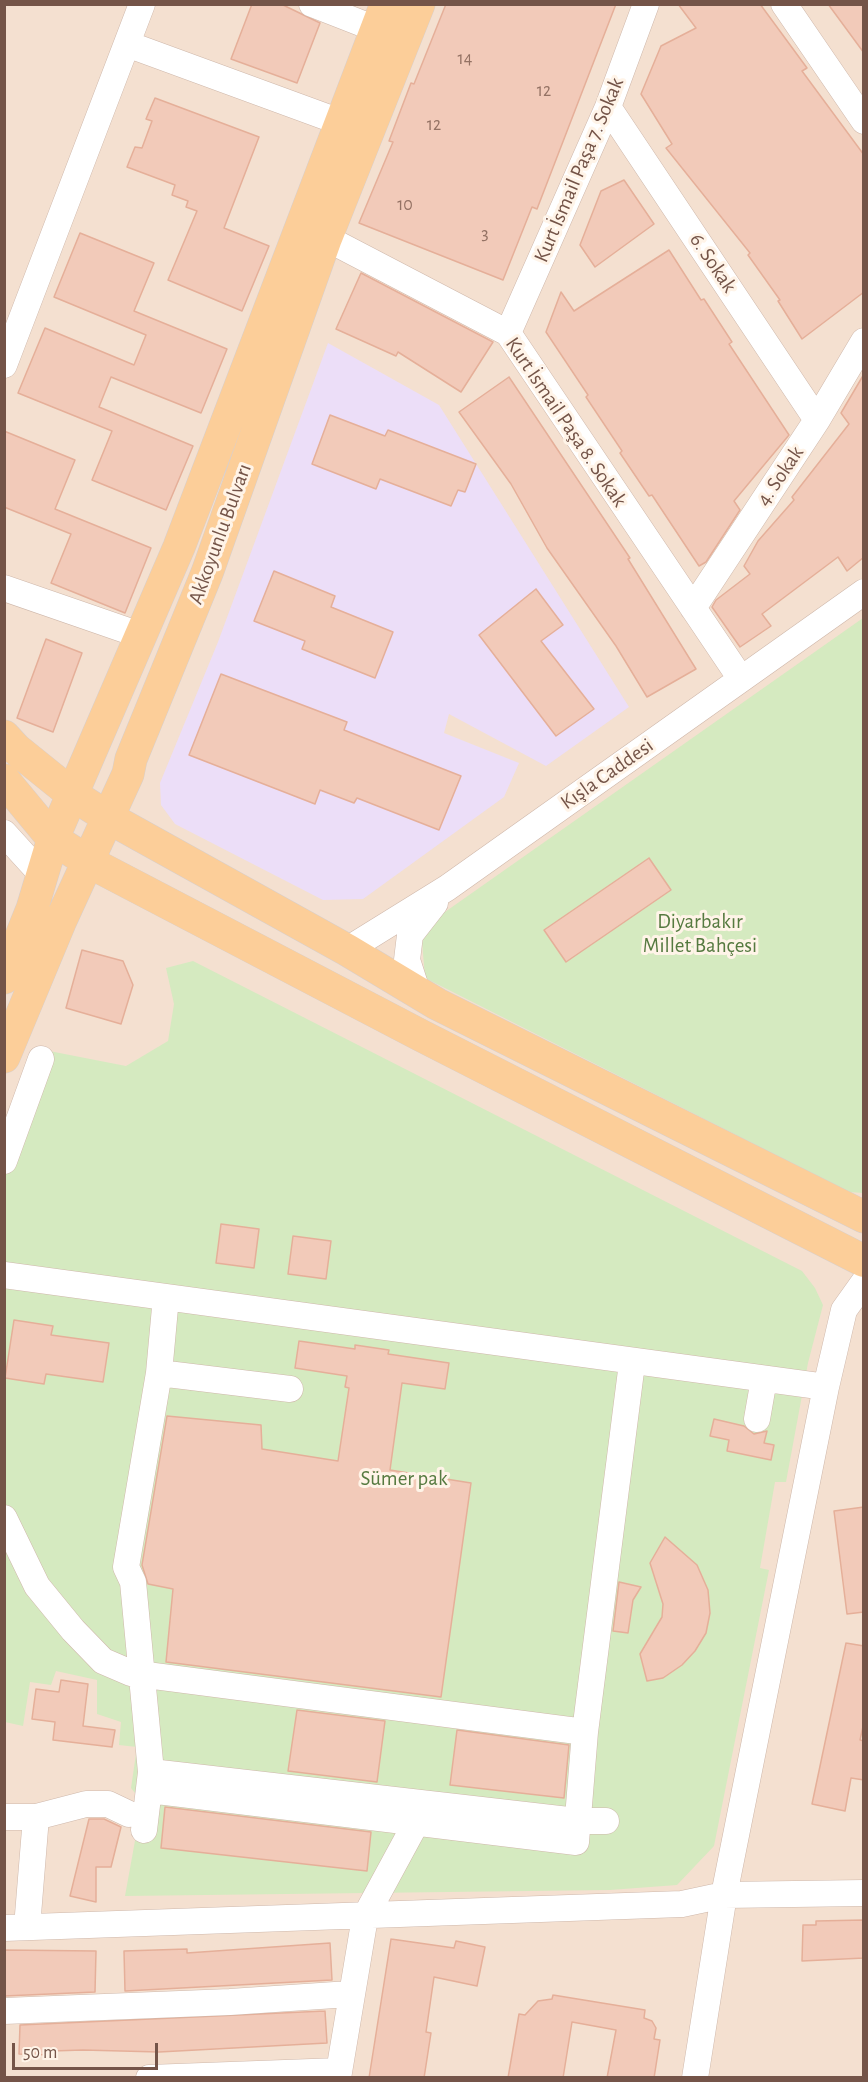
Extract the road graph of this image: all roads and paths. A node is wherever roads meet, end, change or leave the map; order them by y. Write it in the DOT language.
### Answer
graph roads {
  1 [pos="142,4"];
  2 [pos="312,4"];
  3 [pos="419,4"];
  4 [pos="646,4"];
  5 [pos="784,4"];
  6 [pos="381,16"];
  7 [pos="127,44"];
  8 [pos="608,107"];
  9 [pos="864,121"];
  10 [pos="340,122"];
  11 [pos="326,238"];
  12 [pos="508,333"];
  13 [pos="864,341"];
  14 [pos="4,365"];
  15 [pos="817,420"];
  16 [pos="4,588"];
  17 [pos="864,592"];
  18 [pos="693,608"];
  19 [pos="140,636"];
  20 [pos="741,679"];
  21 [pos="4,736"];
  22 [pos="4,780"];
  23 [pos="73,795"];
  24 [pos="109,818"];
  25 [pos="4,833"];
  26 [pos="53,839"];
  27 [pos="89,862"];
  28 [pos="43,876"];
  29 [pos="447,888"];
  30 [pos="346,950"];
  31 [pos="4,978"];
  32 [pos="417,991"];
  33 [pos="4,1057"];
  34 [pos="41,1059"];
  35 [pos="4,1161"];
  36 [pos="864,1217"];
  37 [pos="858,1247"];
  38 [pos="4,1275"];
  39 [pos="864,1282"];
  40 [pos="166,1297"];
  41 [pos="844,1310"];
  42 [pos="632,1363"];
  43 [pos="159,1373"];
  44 [pos="764,1379"];
  45 [pos="826,1387"];
  46 [pos="290,1389"];
  47 [pos="758,1419"];
  48 [pos="4,1518"];
  49 [pos="140,1676"];
  50 [pos="585,1732"];
  51 [pos="150,1781"];
  52 [pos="4,1817"];
  53 [pos="36,1817"];
  54 [pos="577,1821"];
  55 [pos="606,1821"];
  56 [pos="416,1823"];
  57 [pos="864,1893"];
  58 [pos="724,1895"];
  59 [pos="364,1917"];
  60 [pos="16,1928"];
  61 [pos="350,1994"];
  62 [pos="4,2010"];
  63 [pos="338,2074"];
  64 [pos="161,2077"];
  65 [pos="695,2078"];
  1 -- 7 [label="street"];
  2 -- 6 [label="street"];
  3 -- 11 [label="main road, Akkoyunlu Bulvarı"];
  4 -- 8 [label="street, Kurt İsmail Paşa 7. Sokak"];
  5 -- 9 [label="street"];
  6 -- 10 [label="main road, Akkoyunlu Bulvarı"];
  7 -- 10 [label="street"];
  7 -- 14 [label="street"];
  8 -- 12 [label="street, Kurt İsmail Paşa 7. Sokak"];
  8 -- 15 [label="street, 6. Sokak"];
  10 -- 19 [label="main road, Akkoyunlu Bulvarı"];
  11 -- 12 [label="street, Kurt İsmail Paşa 8. Sokak"];
  11 -- 24 [label="main road, Akkoyunlu Bulvarı"];
  12 -- 18 [label="street, Kurt İsmail Paşa 8. Sokak"];
  13 -- 15 [label="street, 4. Sokak"];
  15 -- 18 [label="street, 4. Sokak"];
  16 -- 19 [label="street"];
  17 -- 20 [label="street, Kışla Caddesi"];
  18 -- 20 [label="street, Kurt İsmail Paşa 8. Sokak"];
  19 -- 23 [label="main road, Akkoyunlu Bulvarı"];
  20 -- 29 [label="street, Kışla Caddesi"];
  21 -- 23 [label="main road"];
  22 -- 26 [label="main road"];
  23 -- 24 [label="main road"];
  23 -- 26 [label="main road, Akkoyunlu Bulvarı"];
  24 -- 27 [label="main road, Akkoyunlu Bulvarı"];
  24 -- 30 [label="main road"];
  25 -- 28 [label="street"];
  26 -- 27 [label="main road"];
  26 -- 28 [label="main road, Akkoyunlu Bulvarı"];
  27 -- 33 [label="main road, Akkoyunlu Bulvarı"];
  27 -- 37 [label="main road"];
  28 -- 31 [label="main road, Akkoyunlu Bulvarı"];
  29 -- 30 [label="street, Kışla Caddesi"];
  29 -- 32 [label="street"];
  30 -- 32 [label="main road"];
  32 -- 36 [label="main road"];
  34 -- 35 [label="street"];
  37 -- 41 [label="street"];
  38 -- 40 [label="street"];
  39 -- 41 [label="street"];
  40 -- 42 [label="street"];
  40 -- 43 [label="street"];
  41 -- 45 [label="street"];
  42 -- 44 [label="street"];
  42 -- 50 [label="street"];
  43 -- 46 [label="street"];
  43 -- 49 [label="street"];
  44 -- 45 [label="street"];
  44 -- 47 [label="street"];
  45 -- 58 [label="street"];
  48 -- 49 [label="street"];
  49 -- 50 [label="street"];
  49 -- 51 [label="street"];
  50 -- 54 [label="street"];
  51 -- 53 [label="street"];
  51 -- 54 [label="street"];
  51 -- 56 [label="street"];
  52 -- 53 [label="street"];
  53 -- 60 [label="street"];
  54 -- 55 [label="street"];
  54 -- 56 [label="street"];
  56 -- 59 [label="street"];
  57 -- 58 [label="street"];
  58 -- 59 [label="street"];
  58 -- 65 [label="street"];
  59 -- 60 [label="street"];
  59 -- 61 [label="street"];
  61 -- 62 [label="street"];
  61 -- 63 [label="street"];
  63 -- 64 [label="street"];
}
